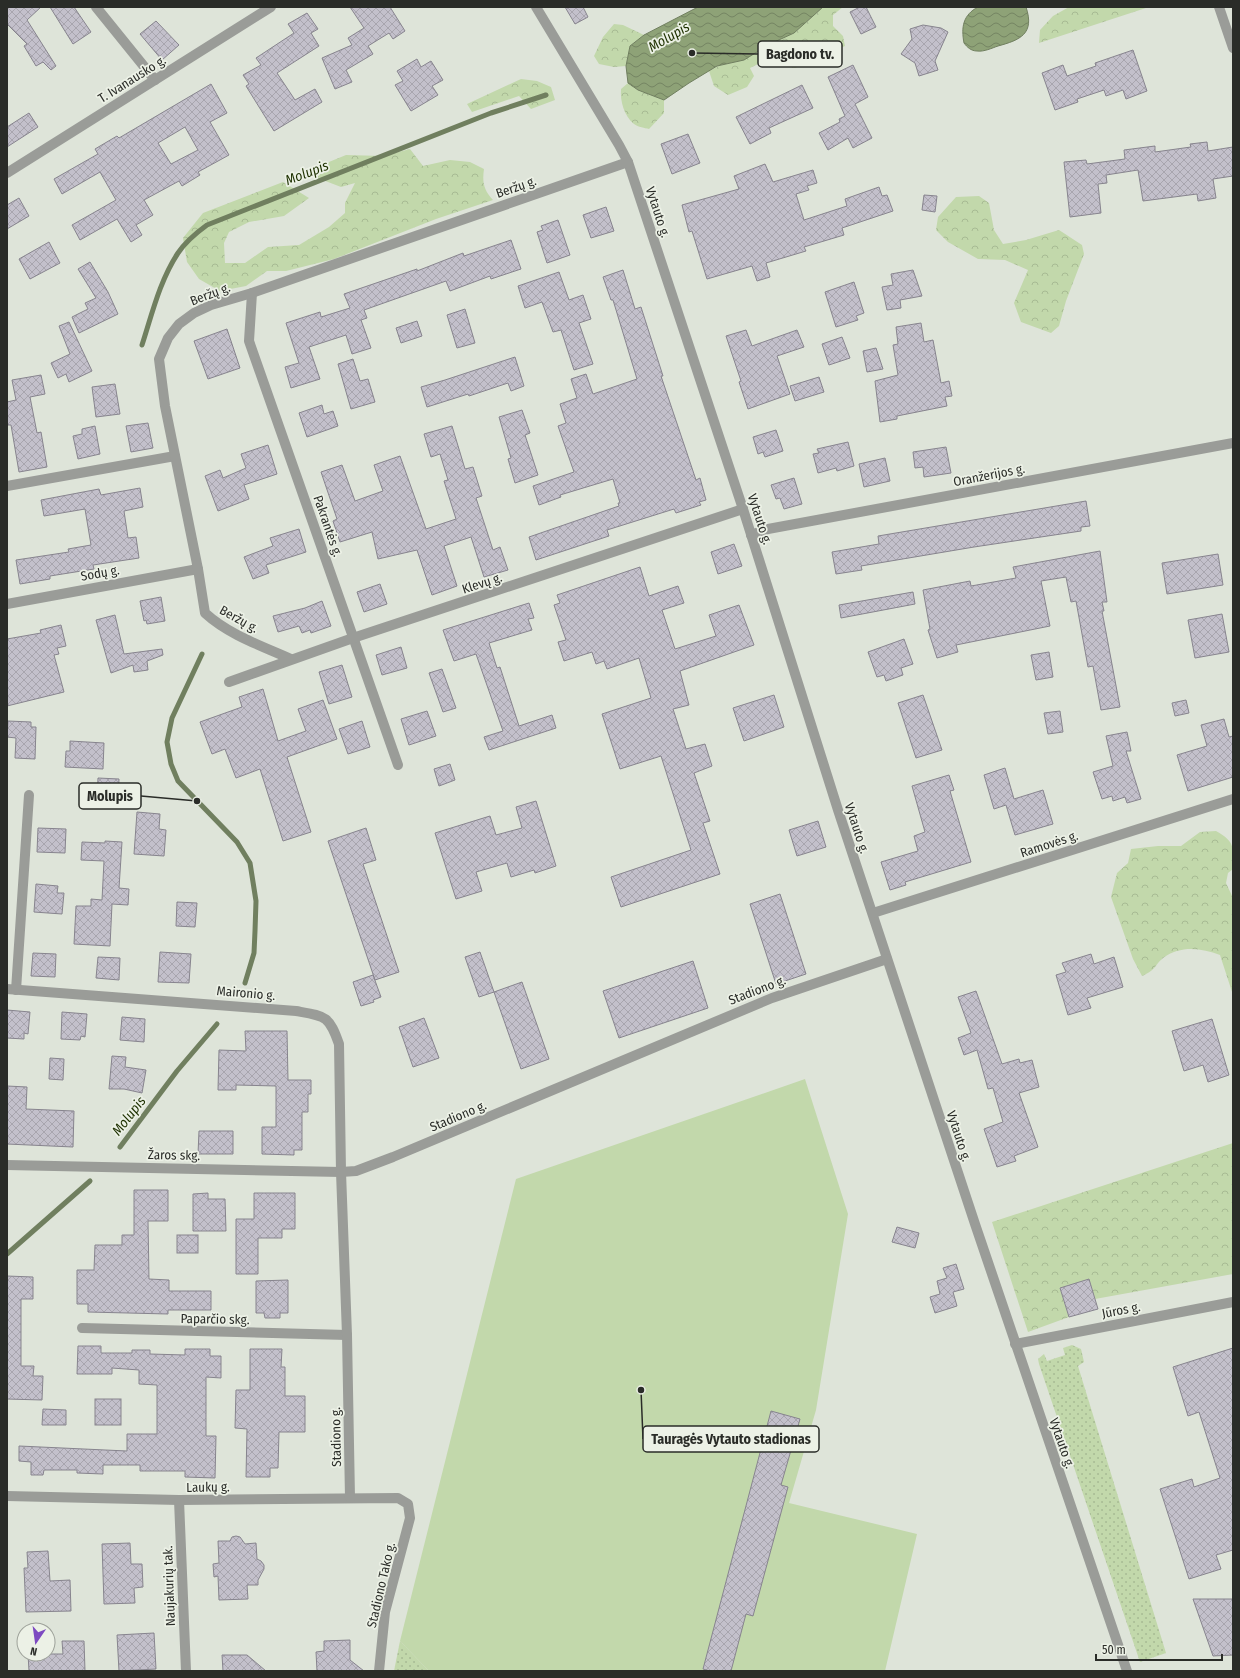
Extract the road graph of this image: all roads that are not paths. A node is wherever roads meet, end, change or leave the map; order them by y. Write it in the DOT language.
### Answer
graph roads {
  1 [pos="96,7"];
  2 [pos="271,7"];
  3 [pos="536,7"];
  4 [pos="1219,7"];
  5 [pos="1233,48"];
  6 [pos="155,80"];
  7 [pos="628,162"];
  8 [pos="7,173"];
  9 [pos="252,293"];
  10 [pos="1233,443"];
  11 [pos="175,456"];
  12 [pos="7,486"];
  13 [pos="743,509"];
  14 [pos="751,535"];
  15 [pos="198,569"];
  16 [pos="7,604"];
  17 [pos="353,638"];
  18 [pos="291,659"];
  19 [pos="229,682"];
  20 [pos="398,765"];
  21 [pos="29,795"];
  22 [pos="1233,799"];
  23 [pos="872,913"];
  24 [pos="887,959"];
  25 [pos="11,989"];
  26 [pos="7,1165"];
  27 [pos="341,1172"];
  28 [pos="1233,1302"];
  29 [pos="82,1328"];
  30 [pos="347,1335"];
  31 [pos="1015,1344"];
  32 [pos="7,1496"];
  33 [pos="350,1498"];
  34 [pos="179,1500"];
  35 [pos="408,1504"];
  36 [pos="186,1671"];
  37 [pos="379,1671"];
  38 [pos="1127,1671"];
  1 -- 6 [label="street"];
  2 -- 6 [label="street, T. Ivanausko g."];
  3 -- 7 [label="street, Vytauto g."];
  4 -- 5 [label="street"];
  6 -- 8 [label="street, T. Ivanausko g."];
  7 -- 9 [label="street, Beržų g."];
  7 -- 13 [label="street, Vytauto g."];
  9 -- 11 [label="street, Beržų g."];
  9 -- 17 [label="street, Pakrantės g."];
  10 -- 14 [label="street, Oranžerijos g."];
  11 -- 12 [label="street"];
  11 -- 15 [label="street, Beržų g."];
  13 -- 14 [label="street, Vytauto g."];
  13 -- 17 [label="street, Klevų g."];
  14 -- 23 [label="street, Vytauto g."];
  15 -- 16 [label="street, Sodų g."];
  15 -- 18 [label="street, Beržų g."];
  17 -- 18 [label="street, Klevų g."];
  17 -- 20 [label="street, Pakrantės g."];
  18 -- 19 [label="street, Klevų g."];
  21 -- 25 [label="street"];
  22 -- 23 [label="street, Ramovės g."];
  23 -- 24 [label="street, Vytauto g."];
  24 -- 27 [label="street, Stadiono g."];
  24 -- 31 [label="street, Vytauto g."];
  25 -- 27 [label="street, Maironio g."];
  26 -- 27 [label="street, Žaros skg."];
  27 -- 30 [label="street, Stadiono g."];
  28 -- 31 [label="street, Jūros g."];
  29 -- 30 [label="street, Paparčio skg."];
  30 -- 33 [label="street, Stadiono g."];
  31 -- 38 [label="street, Vytauto g."];
  32 -- 34 [label="street, Laukų g."];
  33 -- 34 [label="street, Laukų g."];
  33 -- 35 [label="street, Laukų g."];
  34 -- 36 [label="street, Naujakurių tak."];
  35 -- 37 [label="street, Stadiono Tako g."];
}
